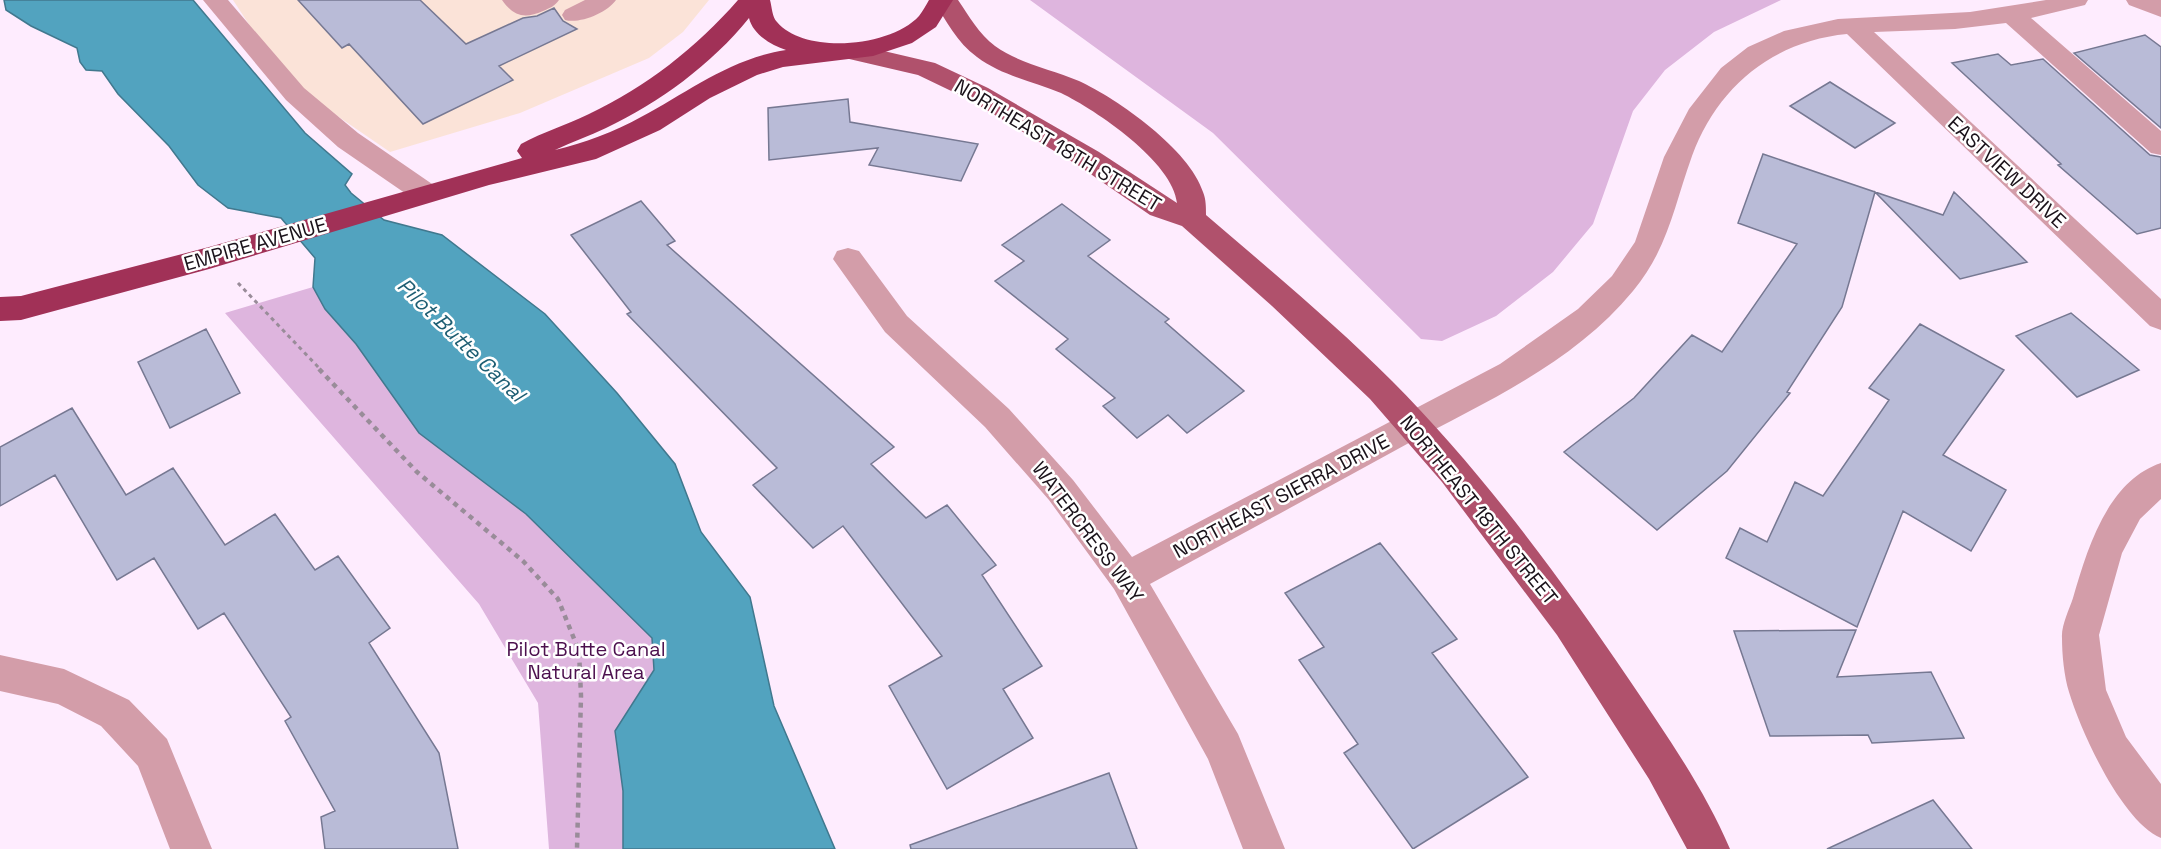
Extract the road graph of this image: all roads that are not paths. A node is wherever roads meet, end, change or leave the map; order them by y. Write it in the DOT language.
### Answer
graph roads {
  1 [pos="215,0"];
  2 [pos="514,0"];
  3 [pos="547,0"];
  4 [pos="603,0"];
  5 [pos="751,0"];
  6 [pos="758,0"];
  7 [pos="943,0"];
  8 [pos="2076,0"];
  9 [pos="2138,0"];
  10 [pos="2161,9"];
  11 [pos="574,15"];
  12 [pos="2012,15"];
  13 [pos="1853,26"];
  14 [pos="843,52"];
  15 [pos="2161,146"];
  16 [pos="488,176"];
  17 [pos="426,193"];
  18 [pos="1192,219"];
  19 [pos="848,259"];
  20 [pos="7,312"];
  21 [pos="2161,318"];
  22 [pos="1412,426"];
  23 [pos="2161,477"];
  24 [pos="1127,578"];
  25 [pos="0,673"];
  26 [pos="2161,818"];
  27 [pos="191,849"];
  28 [pos="1264,849"];
  29 [pos="1709,849"];
  1 -- 17 [label="street"];
  2 -- 3 [label="street"];
  4 -- 11 [label="street"];
  5 -- 16 [label="highway, EMPIRE AVENUE"];
  6 -- 14 [label="highway"];
  7 -- 14 [label="highway, EMPIRE AVENUE"];
  7 -- 18 [label="main road, NORTHEAST 18TH STREET"];
  8 -- 12 [label="street, NORTHEAST SIERRA DRIVE"];
  9 -- 10 [label="street"];
  12 -- 13 [label="street, NORTHEAST SIERRA DRIVE"];
  12 -- 15 [label="street"];
  13 -- 21 [label="street, EASTVIEW DRIVE"];
  13 -- 22 [label="street, NORTHEAST SIERRA DRIVE"];
  14 -- 16 [label="highway, EMPIRE AVENUE"];
  14 -- 18 [label="main road, NORTHEAST 18TH STREET"];
  16 -- 17 [label="highway, EMPIRE AVENUE"];
  17 -- 20 [label="highway, EMPIRE AVENUE"];
  18 -- 22 [label="main road, NORTHEAST 18TH STREET"];
  19 -- 24 [label="street, WATERCRESS WAY"];
  22 -- 24 [label="street, NORTHEAST SIERRA DRIVE"];
  22 -- 29 [label="main road, NORTHEAST 18TH STREET"];
  23 -- 26 [label="street"];
  24 -- 28 [label="street, WATERCRESS WAY"];
  25 -- 27 [label="street"];
}
